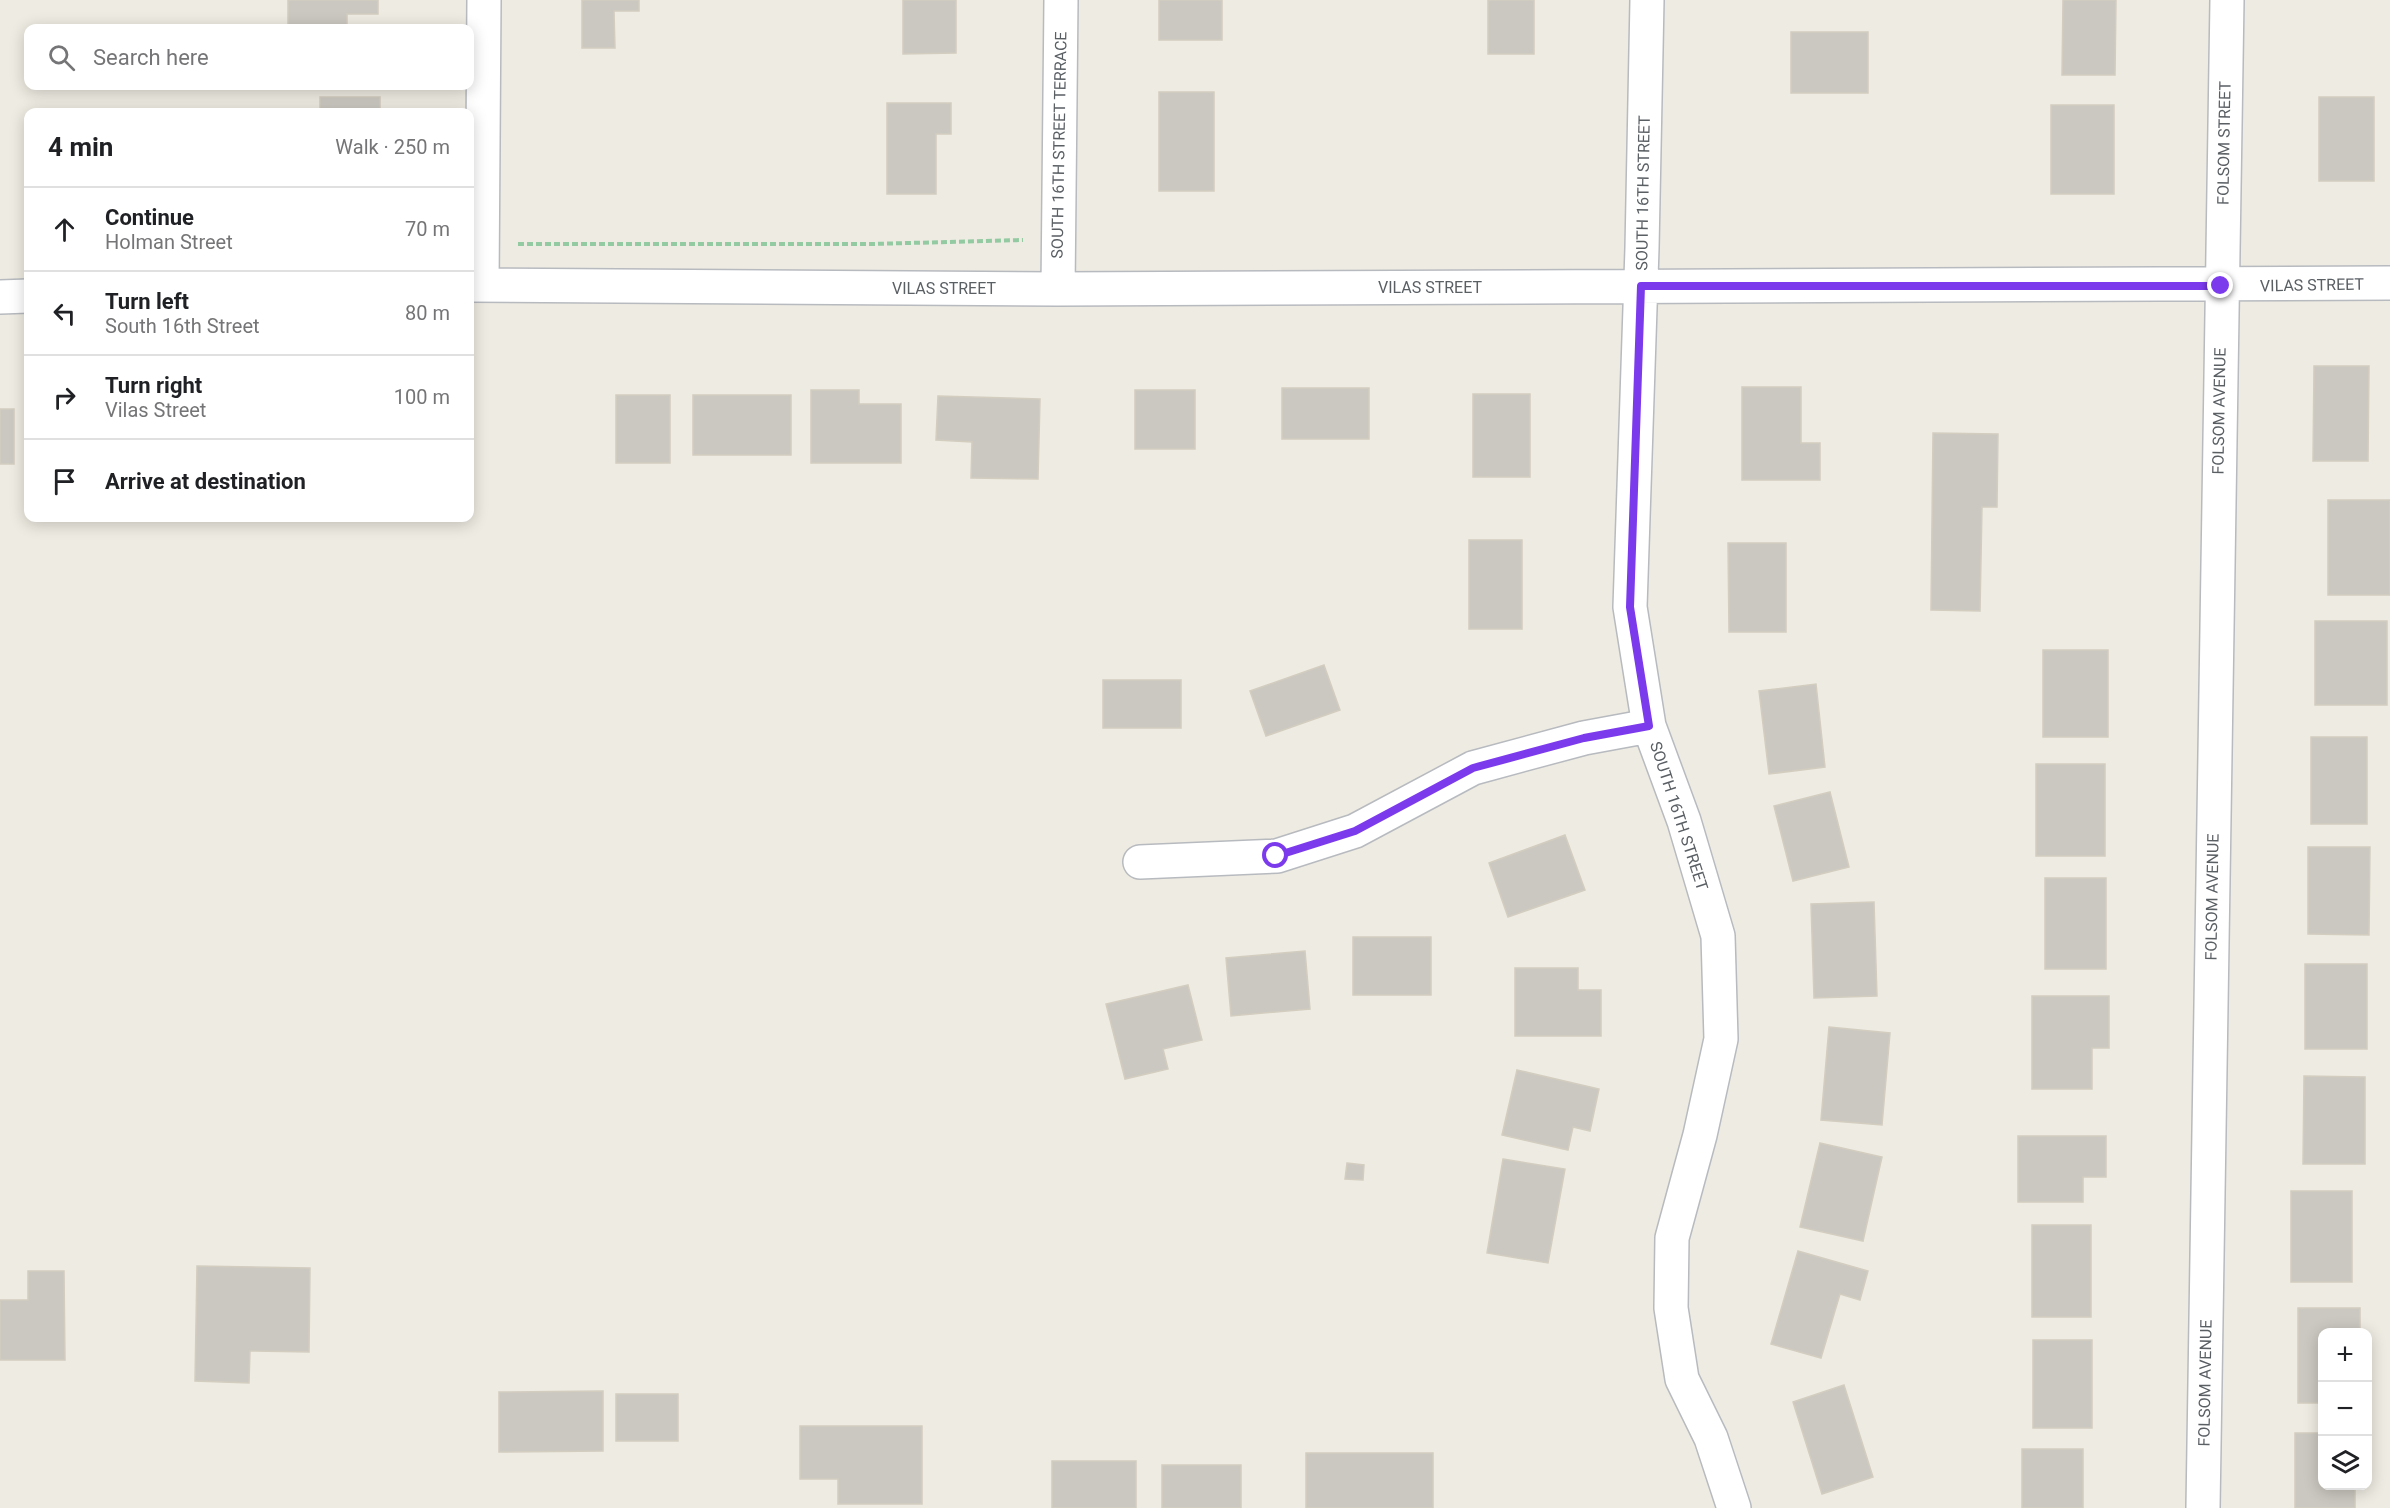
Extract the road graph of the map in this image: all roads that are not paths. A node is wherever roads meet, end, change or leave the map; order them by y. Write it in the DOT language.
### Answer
graph roads {
  1 [pos="484,0"];
  2 [pos="1061,0"];
  3 [pos="1647,0"];
  4 [pos="2227,0"];
  5 [pos="2390,284"];
  6 [pos="476,285"];
  7 [pos="1641,286"];
  8 [pos="2221,286"];
  9 [pos="1058,289"];
  10 [pos="24,296"];
  11 [pos="0,297"];
  12 [pos="1649,726"];
  13 [pos="1140,862"];
  14 [pos="1734,1508"];
  15 [pos="2203,1508"];
  1 -- 6 [label="street"];
  2 -- 9 [label="street, SOUTH 16TH STREET TERRACE"];
  3 -- 7 [label="street, SOUTH 16TH STREET"];
  4 -- 8 [label="street, FOLSOM STREET"];
  5 -- 8 [label="street, VILAS STREET"];
  6 -- 9 [label="street, VILAS STREET"];
  7 -- 8 [label="street, VILAS STREET"];
  7 -- 9 [label="street, VILAS STREET"];
  7 -- 12 [label="street, SOUTH 16TH STREET"];
  8 -- 15 [label="street, FOLSOM AVENUE"];
  10 -- 11 [label="street"];
  12 -- 13 [label="street"];
  12 -- 14 [label="street, SOUTH 16TH STREET"];
}
